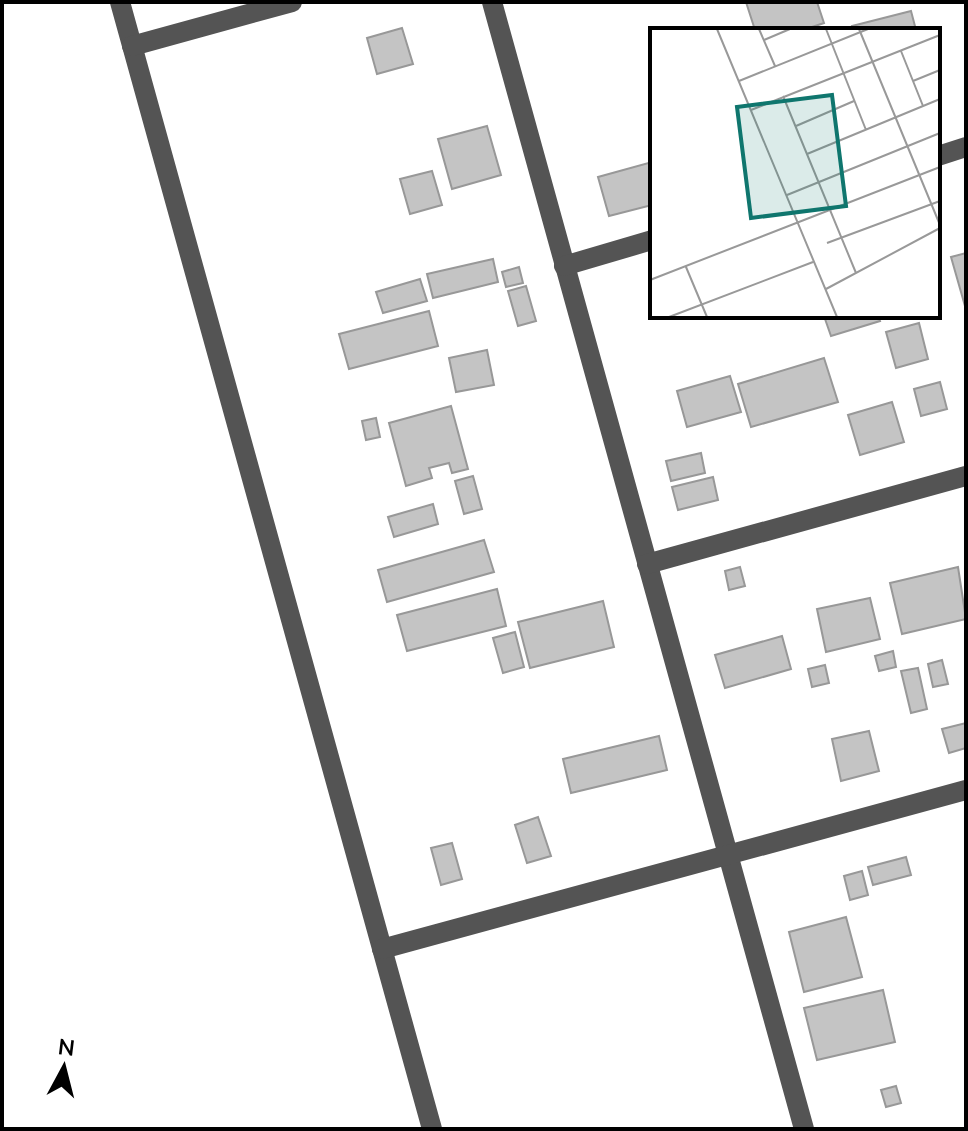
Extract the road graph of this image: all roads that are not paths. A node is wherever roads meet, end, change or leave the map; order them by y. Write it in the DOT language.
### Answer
graph roads {
  1 [pos="120,2"];
  2 [pos="292,2"];
  3 [pos="492,2"];
  4 [pos="132,46"];
  5 [pos="966,147"];
  6 [pos="940,155"];
  7 [pos="650,241"];
  8 [pos="564,266"];
  9 [pos="966,476"];
  10 [pos="647,564"];
  11 [pos="966,790"];
  12 [pos="730,853"];
  13 [pos="382,949"];
  14 [pos="432,1129"];
  15 [pos="804,1129"];
  1 -- 4 [label="street"];
  2 -- 4 [label="street"];
  3 -- 8 [label="street"];
  4 -- 13 [label="street"];
  5 -- 6 [label="street"];
  7 -- 8 [label="street"];
  8 -- 10 [label="street"];
  9 -- 10 [label="street"];
  10 -- 12 [label="street"];
  11 -- 12 [label="street"];
  12 -- 13 [label="street"];
  12 -- 15 [label="street"];
  13 -- 14 [label="street"];
}
